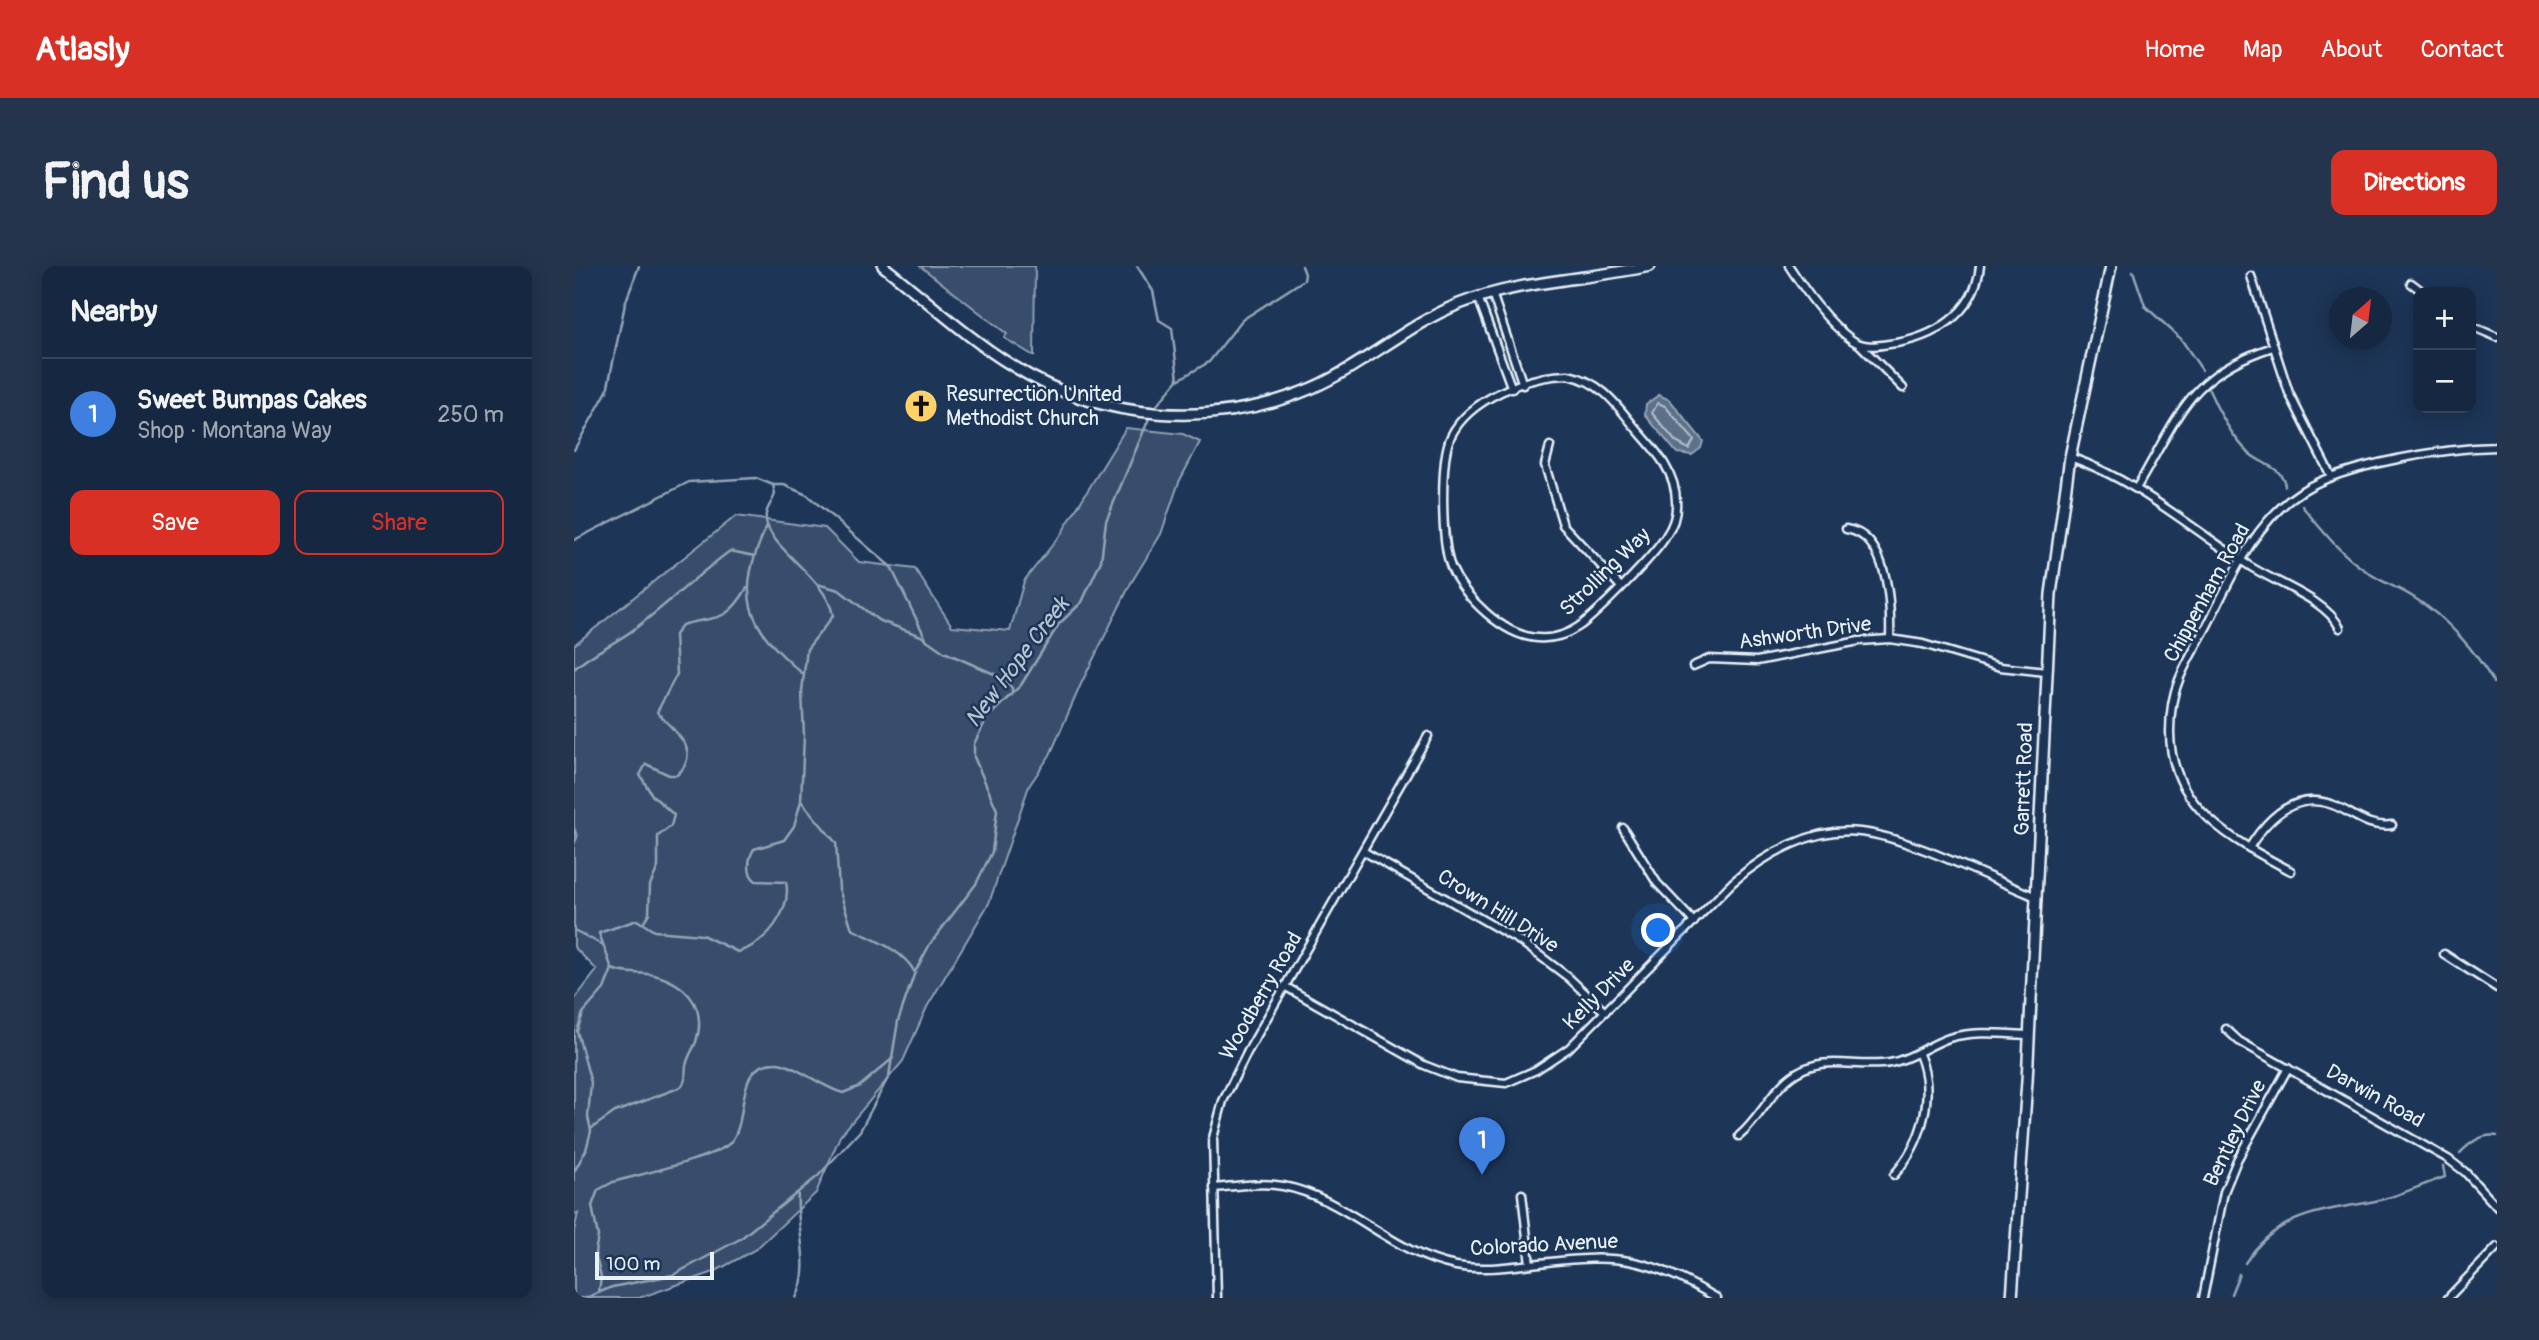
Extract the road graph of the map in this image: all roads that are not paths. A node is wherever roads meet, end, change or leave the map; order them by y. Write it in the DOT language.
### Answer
graph roads {
  1 [pos="883,266"];
  2 [pos="1650,266"];
  3 [pos="1789,266"];
  4 [pos="1980,266"];
  5 [pos="2111,266"];
  6 [pos="2251,276"];
  7 [pos="2412,283"];
  8 [pos="2417,287"];
  9 [pos="1492,293"];
  10 [pos="1478,298"];
  11 [pos="2476,328"];
  12 [pos="2497,337"];
  13 [pos="1507,339"];
  14 [pos="1495,343"];
  15 [pos="1857,343"];
  16 [pos="2273,347"];
  17 [pos="1523,385"];
  18 [pos="1512,388"];
  19 [pos="1903,388"];
  20 [pos="1550,446"];
  21 [pos="2497,447"];
  22 [pos="2070,457"];
  23 [pos="2331,477"];
  24 [pos="2137,487"];
  25 [pos="1846,529"];
  26 [pos="2241,560"];
  27 [pos="1620,586"];
  28 [pos="2340,628"];
  29 [pos="1890,639"];
  30 [pos="1693,666"];
  31 [pos="2046,672"];
  32 [pos="1428,736"];
  33 [pos="2392,825"];
  34 [pos="1623,828"];
  35 [pos="2249,848"];
  36 [pos="1363,851"];
  37 [pos="2291,871"];
  38 [pos="2036,897"];
  39 [pos="1694,922"];
  40 [pos="2444,954"];
  41 [pos="1286,987"];
  42 [pos="2497,988"];
  43 [pos="1605,1012"];
  44 [pos="2227,1029"];
  45 [pos="2029,1035"];
  46 [pos="1919,1054"];
  47 [pos="2288,1068"];
  48 [pos="1739,1136"];
  49 [pos="1894,1175"];
  50 [pos="1214,1188"];
  51 [pos="1522,1194"];
  52 [pos="2497,1207"];
  53 [pos="2497,1247"];
  54 [pos="1530,1264"];
  55 [pos="1217,1298"];
  56 [pos="1717,1298"];
  57 [pos="2012,1298"];
  58 [pos="2203,1298"];
  59 [pos="2448,1298"];
  1 -- 10 [label="street"];
  2 -- 9 [label="street"];
  3 -- 15 [label="street"];
  4 -- 15 [label="street"];
  5 -- 22 [label="street, Garrett Road"];
  6 -- 16 [label="street"];
  7 -- 8 [label="street"];
  9 -- 10 [label="street"];
  9 -- 13 [label="street"];
  10 -- 14 [label="street"];
  11 -- 12 [label="street"];
  13 -- 14 [label="street"];
  13 -- 17 [label="street"];
  14 -- 18 [label="street"];
  15 -- 19 [label="street"];
  16 -- 23 [label="street"];
  16 -- 24 [label="street"];
  17 -- 18 [label="street, Strolling Way"];
  17 -- 27 [label="street, Strolling Way"];
  18 -- 27 [label="street, Strolling Way"];
  20 -- 27 [label="street"];
  21 -- 23 [label="street, Chippenham Road"];
  22 -- 24 [label="street"];
  22 -- 31 [label="street, Garrett Road"];
  23 -- 26 [label="street, Chippenham Road"];
  24 -- 26 [label="street"];
  25 -- 29 [label="street"];
  26 -- 28 [label="street"];
  26 -- 35 [label="street, Chippenham Road"];
  29 -- 30 [label="street, Ashworth Drive"];
  29 -- 31 [label="street, Ashworth Drive"];
  31 -- 38 [label="street, Garrett Road"];
  32 -- 36 [label="street, Woodberry Road"];
  33 -- 35 [label="street"];
  34 -- 39 [label="street"];
  35 -- 37 [label="street, Chippenham Road"];
  36 -- 41 [label="street, Woodberry Road"];
  36 -- 43 [label="street, Crown Hill Drive"];
  38 -- 39 [label="street, Kelly Drive"];
  38 -- 45 [label="street, Garrett Road"];
  39 -- 43 [label="street, Kelly Drive"];
  40 -- 42 [label="street"];
  41 -- 43 [label="street, Kelly Drive"];
  41 -- 50 [label="street, Woodberry Road"];
  44 -- 47 [label="street, Darwin Road"];
  45 -- 46 [label="street"];
  45 -- 57 [label="street, Garrett Road"];
  46 -- 48 [label="street"];
  46 -- 49 [label="street"];
  47 -- 52 [label="street, Darwin Road"];
  47 -- 58 [label="street, Bentley Drive"];
  50 -- 54 [label="street, Colorado Avenue"];
  50 -- 55 [label="street, Woodberry Road"];
  51 -- 54 [label="street"];
  53 -- 59 [label="street"];
  54 -- 56 [label="street, Colorado Avenue"];
}
